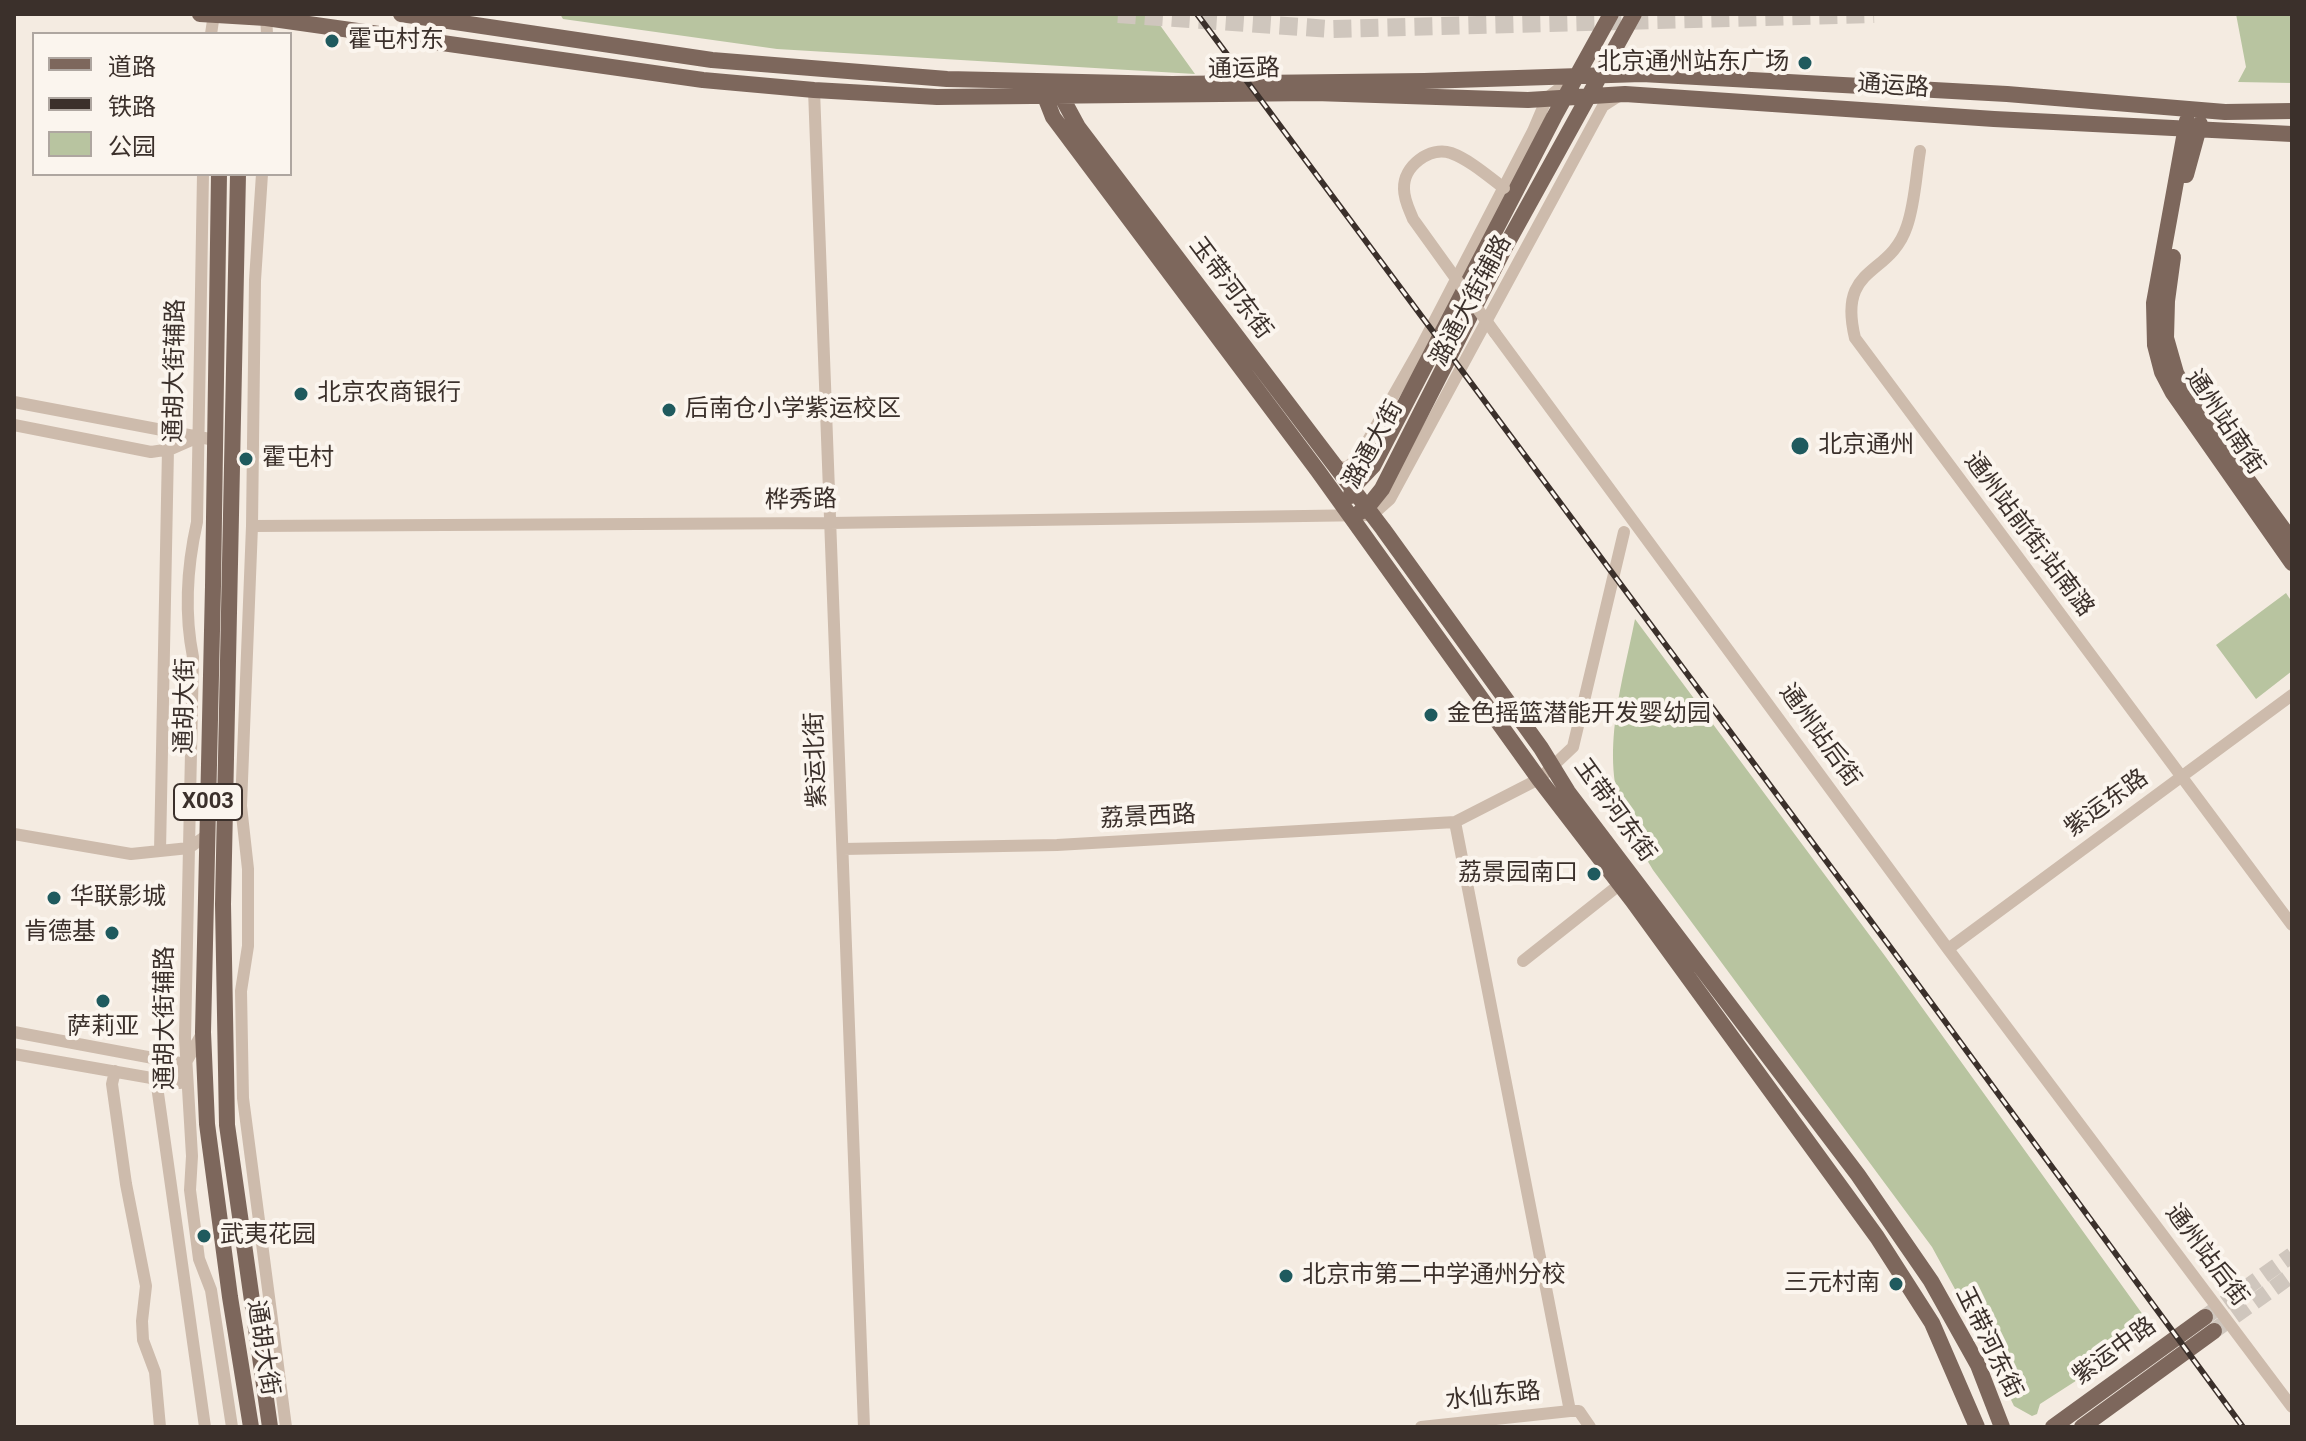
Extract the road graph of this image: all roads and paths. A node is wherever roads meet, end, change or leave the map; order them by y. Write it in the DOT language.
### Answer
graph roads {
  1 [pos="209,14"];
  2 [pos="401,14"];
  3 [pos="1611,14"];
  4 [pos="1634,14"];
  5 [pos="240,15"];
  6 [pos="266,22"];
  7 [pos="229,32"];
  8 [pos="1576,76"];
  9 [pos="1599,76"];
  10 [pos="1047,80"];
  11 [pos="814,90"];
  12 [pos="1625,94"];
  13 [pos="1590,95"];
  14 [pos="1052,97"];
  15 [pos="1565,97"];
  16 [pos="1547,98"];
  17 [pos="2197,108"];
  18 [pos="2292,111"];
  19 [pos="2191,130"];
  20 [pos="2292,134"];
  21 [pos="1920,151"];
  22 [pos="203,176"];
  23 [pos="219,176"];
  24 [pos="238,176"];
  25 [pos="262,176"];
  26 [pos="1504,188"];
  27 [pos="14,402"];
  28 [pos="14,425"];
  29 [pos="196,438"];
  30 [pos="215,440"];
  31 [pos="168,449"];
  32 [pos="1332,465"];
  33 [pos="1352,488"];
  34 [pos="1369,512"];
  35 [pos="1350,517"];
  36 [pos="830,523"];
  37 [pos="252,526"];
  38 [pos="1624,532"];
  39 [pos="2292,541"];
  40 [pos="2292,563"];
  41 [pos="2292,695"];
  42 [pos="1552,767"];
  43 [pos="2181,777"];
  44 [pos="1539,779"];
  45 [pos="1455,822"];
  46 [pos="14,834"];
  47 [pos="207,835"];
  48 [pos="189,848"];
  49 [pos="843,849"];
  50 [pos="160,851"];
  51 [pos="1619,885"];
  52 [pos="2292,925"];
  53 [pos="1948,949"];
  54 [pos="1523,961"];
  55 [pos="14,1032"];
  56 [pos="203,1032"];
  57 [pos="14,1054"];
  58 [pos="185,1064"];
  59 [pos="115,1071"];
  60 [pos="156,1079"];
  61 [pos="184,1086"];
  62 [pos="206,1101"];
  63 [pos="2292,1407"];
  64 [pos="1570,1411"];
  65 [pos="160,1427"];
  66 [pos="205,1427"];
  67 [pos="232,1427"];
  68 [pos="251,1427"];
  69 [pos="270,1427"];
  70 [pos="286,1427"];
  71 [pos="864,1427"];
  72 [pos="1421,1427"];
  73 [pos="1590,1427"];
  74 [pos="1977,1427"];
  75 [pos="2002,1427"];
  76 [pos="2053,1427"];
  77 [pos="2082,1427"];
  1 -- 5 [label="main road, 通运路"];
  2 -- 10 [label="main road, 通运路"];
  3 -- 8 [label="main road, 潞通大街"];
  4 -- 9 [label="main road, 潞通大街"];
  5 -- 6 [label="main road, 通运路"];
  5 -- 7 [label="main road"];
  6 -- 11 [label="main road, 通运路"];
  8 -- 9 [label="main road, 通运路"];
  8 -- 10 [label="main road, 通运路"];
  8 -- 15 [label="main road, 潞通大街"];
  8 -- 16 [label="street, 潞通大街辅路"];
  9 -- 13 [label="main road, 潞通大街"];
  9 -- 17 [label="main road, 通运路"];
  10 -- 14 [label="main road, 玉带河东街"];
  11 -- 14 [label="main road, 通运路"];
  11 -- 36 [label="street, 紫运北街"];
  12 -- 13 [label="main road, 通运路"];
  12 -- 19 [label="main road, 通运路"];
  12 -- 34 [label="street, 潞通大街辅路"];
  13 -- 15 [label="main road, 通运路"];
  13 -- 34 [label="main road, 潞通大街"];
  14 -- 16 [label="main road, 通运路"];
  14 -- 32 [label="main road, 玉带河东街"];
  14 -- 35 [label="main road, 玉带河东街"];
  15 -- 16 [label="main road, 通运路"];
  15 -- 33 [label="main road, 潞通大街"];
  16 -- 26 [label="street, 潞通大街辅路"];
  17 -- 18 [label="main road, 通运路"];
  17 -- 19 [label="main road, 通州站南街"];
  19 -- 20 [label="main road, 通运路"];
  19 -- 39 [label="main road, 通州站南街"];
  19 -- 40 [label="main road, 通州站南街"];
  21 -- 43 [label="street, 通州站前街;站南潞"];
  22 -- 29 [label="street, 通胡大街辅路"];
  23 -- 30 [label="main road, 通胡大街 / X003"];
  24 -- 69 [label="main road, 通胡大街 / X003"];
  25 -- 37 [label="street"];
  26 -- 32 [label="street, 潞通大街辅路"];
  26 -- 53 [label="street, 通州站后街, bridge"];
  27 -- 29 [label="street"];
  28 -- 31 [label="street"];
  29 -- 30 [label="street"];
  29 -- 31 [label="street"];
  29 -- 48 [label="street, 通胡大街辅路"];
  30 -- 47 [label="main road, 通胡大街 / X003"];
  31 -- 50 [label="street"];
  32 -- 33 [label="main road, 玉带河东街"];
  33 -- 34 [label="main road, 玉带河东街"];
  33 -- 35 [label="main road, 潞通大街"];
  34 -- 35 [label="main road, 潞通大街"];
  34 -- 42 [label="main road, 玉带河东街"];
  35 -- 36 [label="street, 桦秀路"];
  35 -- 44 [label="main road, 玉带河东街"];
  36 -- 37 [label="street, 桦秀路"];
  36 -- 49 [label="street, 紫运北街"];
  37 -- 70 [label="street"];
  38 -- 42 [label="street, 荔景西路"];
  41 -- 43 [label="street, 紫运东路"];
  42 -- 44 [label="street, 荔景西路"];
  42 -- 75 [label="main road, 玉带河东街"];
  43 -- 52 [label="street, 通州站前街;站南潞"];
  43 -- 53 [label="street, 紫运东路"];
  44 -- 45 [label="street, 荔景西路"];
  44 -- 51 [label="main road, 玉带河东街"];
  45 -- 49 [label="street, 荔景西路"];
  45 -- 64 [label="street"];
  46 -- 50 [label="street"];
  47 -- 48 [label="street"];
  47 -- 56 [label="main road, 通胡大街 / X003"];
  48 -- 50 [label="street"];
  48 -- 58 [label="street, 通胡大街辅路"];
  49 -- 71 [label="street, 紫运北街"];
  51 -- 54 [label="street"];
  51 -- 74 [label="main road, 玉带河东街"];
  53 -- 63 [label="street, 通州站后街"];
  55 -- 58 [label="street"];
  56 -- 58 [label="street"];
  56 -- 62 [label="main road, 通胡大街 / X003"];
  57 -- 59 [label="street"];
  58 -- 61 [label="street, 通胡大街辅路"];
  59 -- 60 [label="street"];
  59 -- 65 [label="street"];
  60 -- 61 [label="street"];
  60 -- 66 [label="street"];
  61 -- 62 [label="street"];
  61 -- 67 [label="street, 通胡大街辅路"];
  62 -- 68 [label="main road, 通胡大街 / X003"];
  64 -- 72 [label="street, 水仙东路"];
  64 -- 73 [label="street"];
  76 -- 77 [label="main road, 紫运中路"];
}
